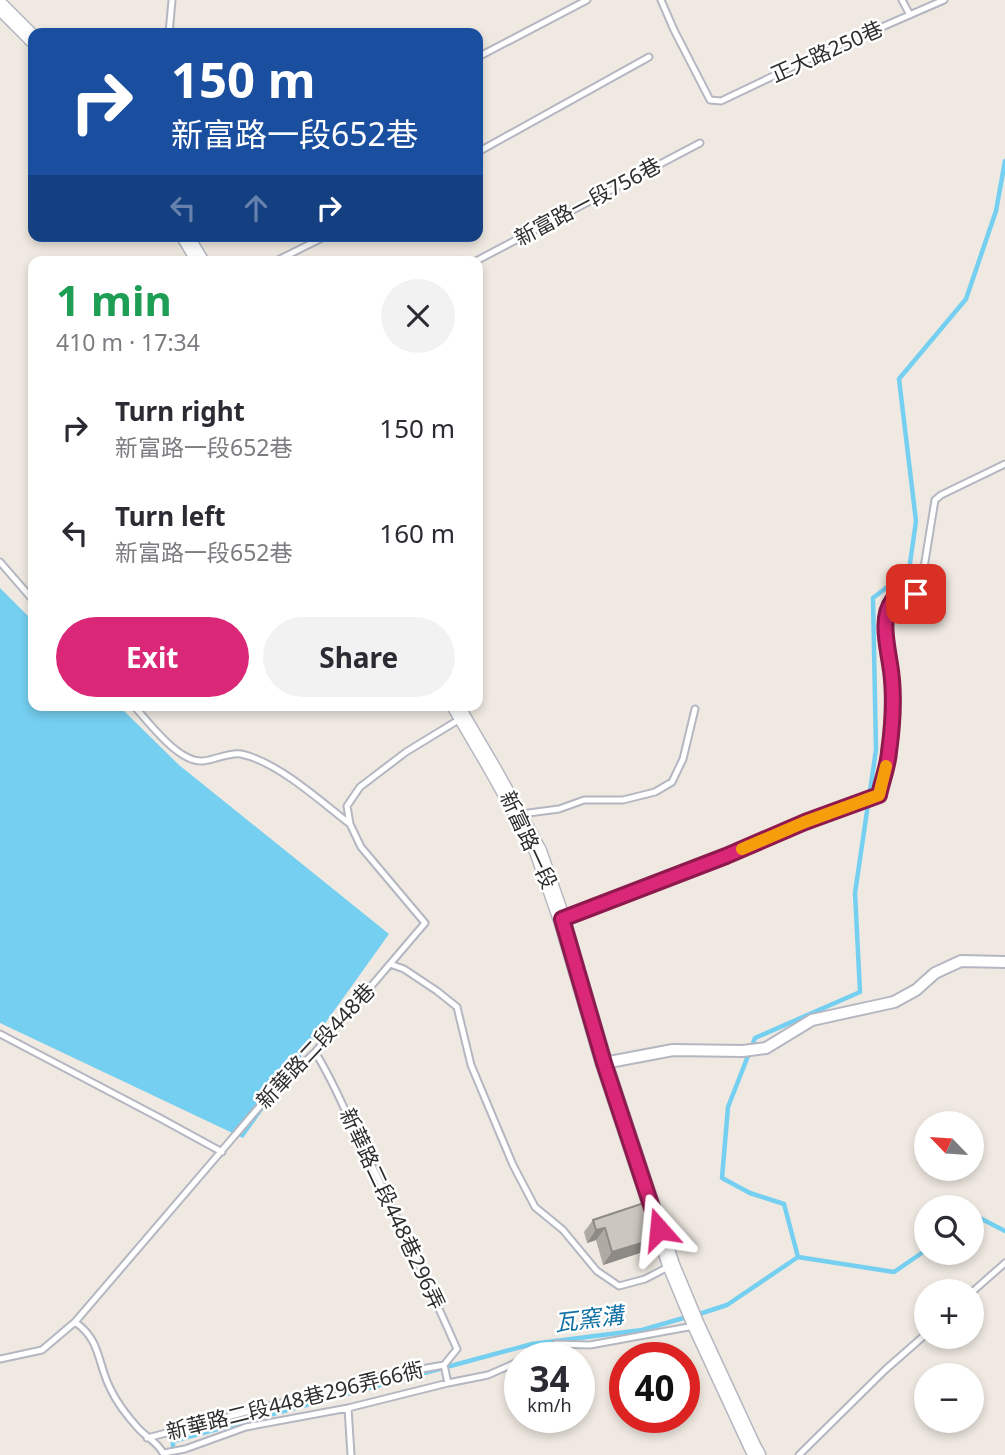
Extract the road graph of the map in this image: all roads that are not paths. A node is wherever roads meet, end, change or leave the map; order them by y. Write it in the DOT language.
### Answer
graph roads {
  1 [pos="172,0"];
  2 [pos="587,0"];
  3 [pos="661,0"];
  4 [pos="902,0"];
  5 [pos="944,0"];
  6 [pos="0,6"];
  7 [pos="910,15"];
  8 [pos="169,28"];
  9 [pos="28,34"];
  10 [pos="483,54"];
  11 [pos="649,57"];
  12 [pos="699,143"];
  13 [pos="483,149"];
  14 [pos="314,242"];
  15 [pos="286,256"];
  16 [pos="483,257"];
  17 [pos="1005,464"];
  18 [pos="0,562"];
  19 [pos="28,594"];
  20 [pos="695,709"];
  21 [pos="139,711"];
  22 [pos="458,711"];
  23 [pos="518,814"];
  24 [pos="350,824"];
  25 [pos="562,919"];
  26 [pos="1005,961"];
  27 [pos="390,964"];
  28 [pos="0,1034"];
  29 [pos="315,1052"];
  30 [pos="604,1063"];
  31 [pos="222,1152"];
  32 [pos="1005,1263"];
  33 [pos="671,1265"];
  34 [pos="984,1282"];
  35 [pos="75,1322"];
  36 [pos="696,1325"];
  37 [pos="595,1344"];
  38 [pos="914,1345"];
  39 [pos="0,1359"];
  40 [pos="444,1365"];
  41 [pos="504,1368"];
  42 [pos="448,1383"];
  43 [pos="348,1408"];
  44 [pos="147,1437"];
  45 [pos="164,1454"];
  46 [pos="351,1455"];
  47 [pos="757,1455"];
  48 [pos="799,1455"];
  1 -- 8 [label="lane"];
  2 -- 10 [label="lane"];
  3 -- 7 [label="lane, 正大路250巷"];
  4 -- 7 [label="lane"];
  5 -- 7 [label="lane, 正大路250巷"];
  6 -- 9 [label="street"];
  11 -- 13 [label="lane"];
  12 -- 16 [label="lane, 新富路一段756巷"];
  14 -- 15 [label="lane"];
  17 -- 25 [label="lane"];
  18 -- 19 [label="lane"];
  20 -- 23 [label="lane"];
  21 -- 24 [label="lane"];
  22 -- 23 [label="street, 新富路一段"];
  22 -- 24 [label="lane"];
  23 -- 25 [label="street, 新富路一段"];
  24 -- 27 [label="lane, 新華路二段448巷"];
  25 -- 30 [label="street, 新富路一段"];
  26 -- 30 [label="street"];
  27 -- 29 [label="lane, 新華路二段448巷"];
  27 -- 33 [label="lane"];
  28 -- 31 [label="lane"];
  29 -- 31 [label="lane, 新華路二段448巷"];
  29 -- 40 [label="lane, 新華路二段448巷296弄"];
  30 -- 33 [label="street, 新富路一段"];
  31 -- 35 [label="lane, 新華路二段448巷"];
  32 -- 34 [label="lane"];
  33 -- 36 [label="street, 新富路一段"];
  35 -- 39 [label="lane, 新華路二段448巷"];
  35 -- 44 [label="lane"];
  36 -- 37 [label="lane"];
  36 -- 47 [label="street, 新富路一段"];
  38 -- 48 [label="lane"];
  40 -- 42 [label="lane"];
  40 -- 44 [label="lane, 新華路二段448巷296弄66衖"];
  41 -- 42 [label="lane"];
  42 -- 43 [label="lane"];
  43 -- 45 [label="lane"];
  43 -- 46 [label="lane"];
  44 -- 45 [label="lane"];
}
